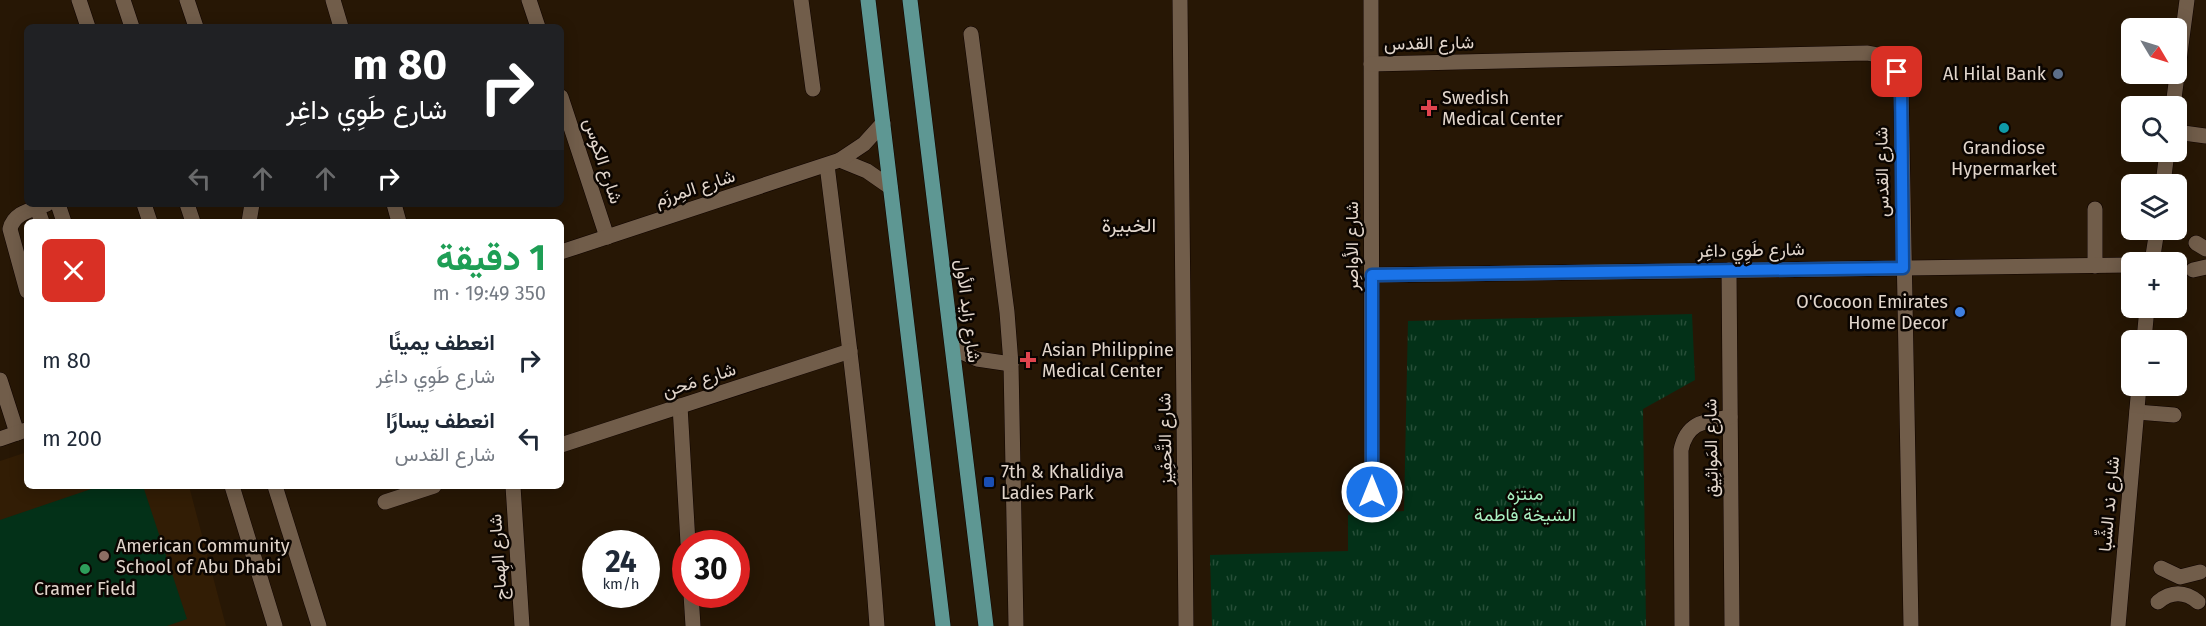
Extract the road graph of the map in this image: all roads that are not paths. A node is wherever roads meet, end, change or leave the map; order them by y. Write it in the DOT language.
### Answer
graph roads {
  1 [pos="79,0"];
  2 [pos="123,0"];
  3 [pos="187,0"];
  4 [pos="333,0"];
  5 [pos="529,0"];
  6 [pos="801,0"];
  7 [pos="868,0"];
  8 [pos="910,0"];
  9 [pos="1180,0"];
  10 [pos="1371,0"];
  11 [pos="2187,0"];
  12 [pos="87,24"];
  13 [pos="131,24"];
  14 [pos="195,24"];
  15 [pos="340,24"];
  16 [pos="537,24"];
  17 [pos="971,34"];
  18 [pos="1371,64"];
  19 [pos="813,89"];
  20 [pos="2174,96"];
  21 [pos="564,106"];
  22 [pos="883,123"];
  23 [pos="2187,133"];
  24 [pos="2206,136"];
  25 [pos="834,162"];
  26 [pos="890,187"];
  27 [pos="2095,210"];
  28 [pos="42,211"];
  29 [pos="5,229"];
  30 [pos="607,237"];
  31 [pos="564,251"];
  32 [pos="2121,265"];
  33 [pos="2095,266"];
  34 [pos="1903,268"];
  35 [pos="1729,270"];
  36 [pos="1372,275"];
  37 [pos="24,283"];
  38 [pos="953,348"];
  39 [pos="850,351"];
  40 [pos="1011,364"];
  41 [pos="0,380"];
  42 [pos="2138,396"];
  43 [pos="680,406"];
  44 [pos="2137,412"];
  45 [pos="2174,415"];
  46 [pos="1730,417"];
  47 [pos="22,432"];
  48 [pos="0,439"];
  49 [pos="564,444"];
  50 [pos="233,489"];
  51 [pos="276,489"];
  52 [pos="425,489"];
  53 [pos="513,489"];
  54 [pos="1372,492"];
  55 [pos="385,502"];
  56 [pos="687,530"];
  57 [pos="2161,568"];
  58 [pos="2200,572"];
  59 [pos="2158,602"];
  60 [pos="2198,602"];
  61 [pos="692,608"];
  62 [pos="275,626"];
  63 [pos="319,626"];
  64 [pos="522,626"];
  65 [pos="693,626"];
  66 [pos="877,626"];
  67 [pos="943,626"];
  68 [pos="986,626"];
  69 [pos="1016,626"];
  70 [pos="1186,626"];
  71 [pos="1682,626"];
  72 [pos="1732,626"];
  73 [pos="1911,626"];
  74 [pos="2118,626"];
  1 -- 12 [label="street"];
  2 -- 13 [label="street"];
  3 -- 14 [label="street"];
  4 -- 15 [label="street"];
  5 -- 16 [label="street"];
  6 -- 19 [label="street"];
  7 -- 22 [label="main road"];
  8 -- 38 [label="main road, شارع زايد الأول"];
  9 -- 70 [label="street, شارع التَّحفِيز"];
  10 -- 18 [label="street, شارع الأواصِر"];
  11 -- 20 [label="street"];
  17 -- 40 [label="street"];
  18 -- 34 [label="street, شارع القدس"];
  18 -- 36 [label="street, شارع الأواصِر"];
  21 -- 30 [label="street, شارع الكوس"];
  22 -- 25 [label="street, شارع المِرزَم"];
  22 -- 26 [label="main road"];
  23 -- 24 [label="street"];
  25 -- 26 [label="street"];
  25 -- 30 [label="street, شارع المِرزَم"];
  25 -- 39 [label="street"];
  26 -- 67 [label="main road"];
  27 -- 33 [label="street"];
  28 -- 29 [label="street"];
  29 -- 37 [label="street"];
  30 -- 31 [label="street, شارع المِرزَم"];
  32 -- 33 [label="street, شارع طَوِي داغِر"];
  33 -- 34 [label="street, شارع طَوِي داغِر"];
  34 -- 35 [label="street, شارع طَوِي داغِر"];
  34 -- 73 [label="street, شارع القدس"];
  35 -- 36 [label="street, شارع طَوِي داغِر"];
  35 -- 46 [label="street, شارع المَواثِيق"];
  36 -- 54 [label="street, شارع الأواصِر"];
  38 -- 40 [label="street"];
  38 -- 68 [label="main road, شارع زايد الأول"];
  39 -- 43 [label="street, شارع مَحن"];
  39 -- 66 [label="street"];
  40 -- 69 [label="street"];
  41 -- 47 [label="street"];
  42 -- 44 [label="street, شارع ند الشِّبا"];
  43 -- 49 [label="street, شارع مَحن"];
  43 -- 56 [label="street"];
  44 -- 45 [label="street"];
  44 -- 74 [label="street, شارع ند الشِّبا"];
  46 -- 71 [label="street"];
  46 -- 72 [label="street, شارع المَواثِيق"];
  47 -- 48 [label="street"];
  50 -- 62 [label="street"];
  51 -- 63 [label="street"];
  52 -- 55 [label="street"];
  53 -- 64 [label="street, شارع الهِماج"];
  57 -- 58 [label="street"];
  59 -- 60 [label="street"];
  61 -- 65 [label="street"];
}
